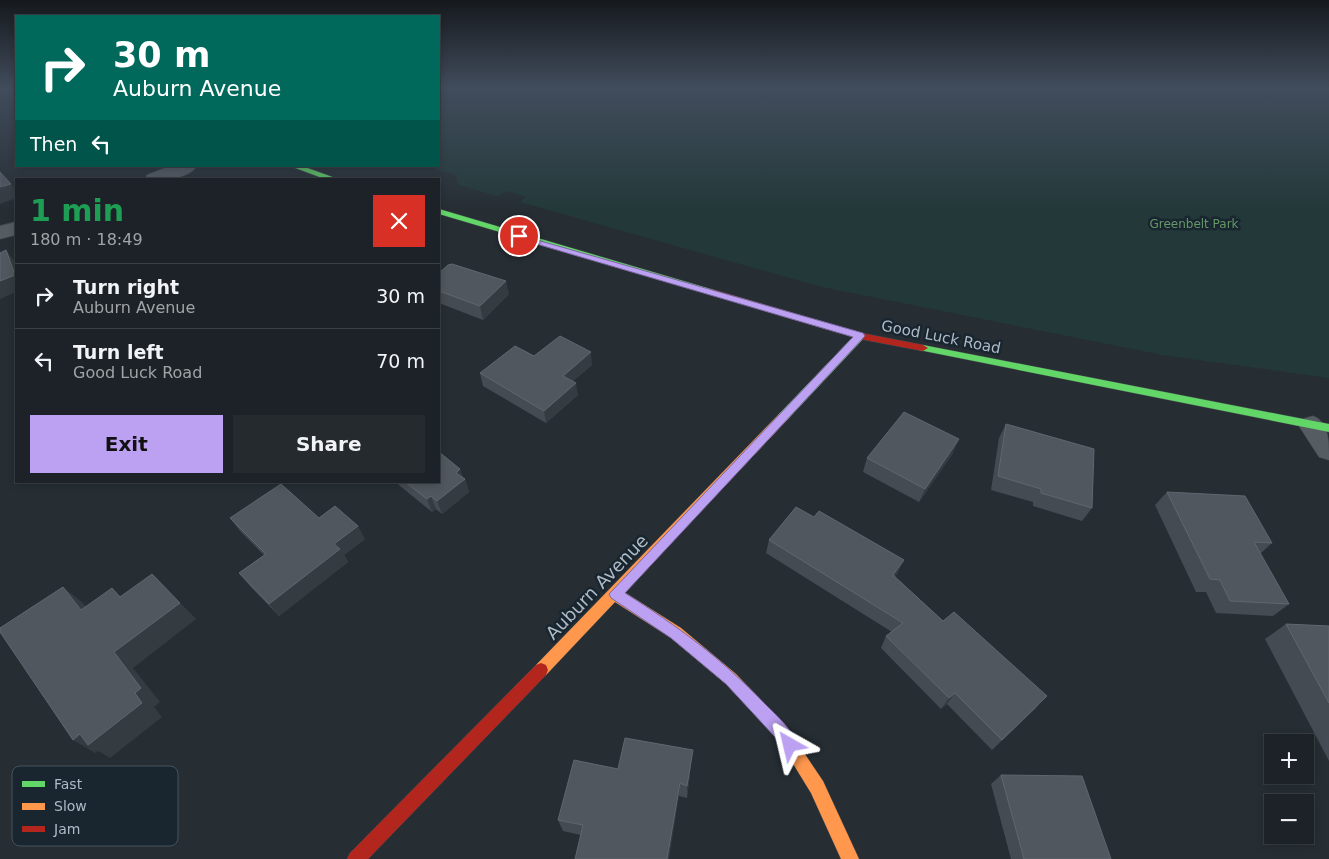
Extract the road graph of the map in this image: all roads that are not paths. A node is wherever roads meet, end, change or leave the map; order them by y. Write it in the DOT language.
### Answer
graph roads {
  1 [pos="185,167"];
  2 [pos="297,167"];
  3 [pos="157,178"];
  4 [pos="331,178"];
  5 [pos="440,211"];
  6 [pos="15,228"];
  7 [pos="0,233"];
  8 [pos="860,336"];
  9 [pos="1321,427"];
  10 [pos="1329,449"];
  11 [pos="615,594"];
  12 [pos="356,859"];
  13 [pos="850,859"];
  1 -- 3 [label="street"];
  2 -- 4 [label="main road"];
  5 -- 8 [label="main road, Good Luck Road"];
  6 -- 7 [label="street"];
  8 -- 9 [label="main road, Good Luck Road"];
  8 -- 11 [label="main road, Auburn Avenue"];
  9 -- 10 [label="street"];
  11 -- 12 [label="main road, Auburn Avenue"];
  11 -- 13 [label="main road"];
}
